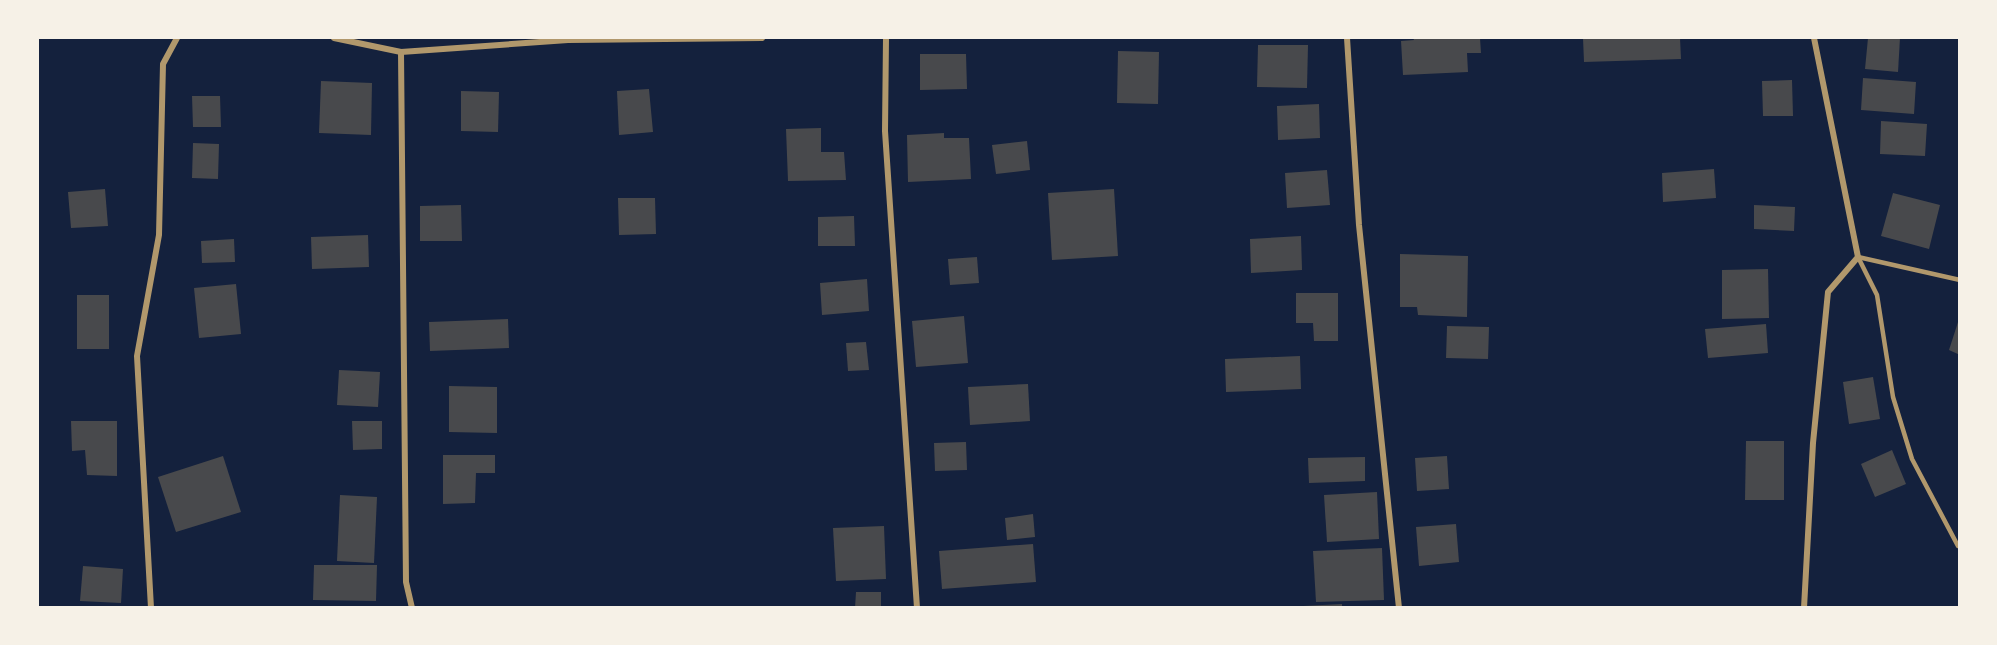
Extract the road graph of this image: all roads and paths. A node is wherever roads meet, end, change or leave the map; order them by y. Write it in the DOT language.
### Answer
graph roads {
  1 [pos="177,38"];
  2 [pos="334,38"];
  3 [pos="762,38"];
  4 [pos="886,38"];
  5 [pos="1347,38"];
  6 [pos="1814,38"];
  7 [pos="568,39"];
  8 [pos="401,52"];
  9 [pos="1858,257"];
  10 [pos="1959,280"];
  11 [pos="1958,546"];
  12 [pos="151,608"];
  13 [pos="412,608"];
  14 [pos="917,608"];
  15 [pos="1399,608"];
  16 [pos="1804,608"];
  1 -- 12 [label="street"];
  2 -- 8 [label="street"];
  3 -- 7 [label="street"];
  4 -- 14 [label="street"];
  5 -- 15 [label="street"];
  6 -- 9 [label="street"];
  7 -- 8 [label="street"];
  8 -- 13 [label="street"];
  9 -- 10 [label="lane"];
  9 -- 11 [label="lane"];
  9 -- 16 [label="street"];
}
